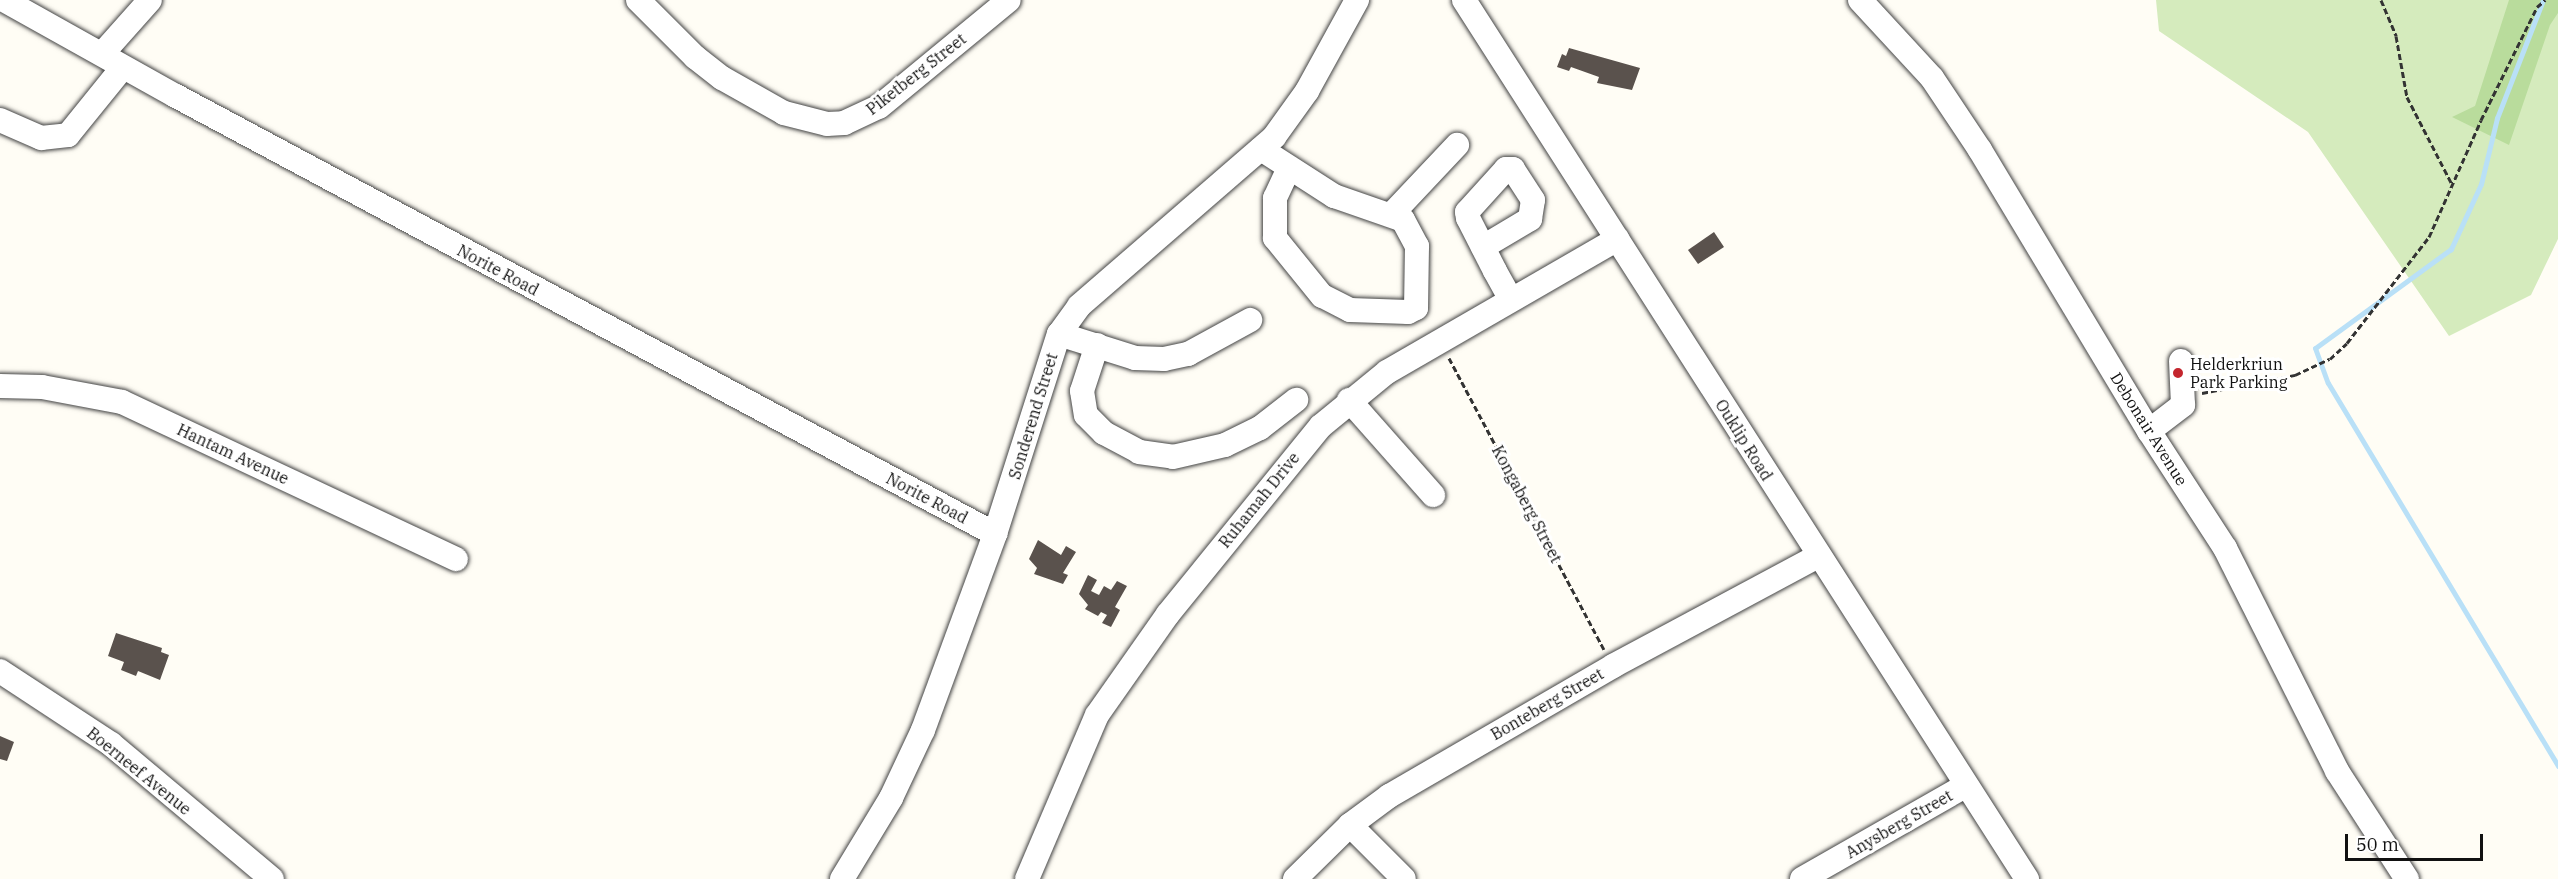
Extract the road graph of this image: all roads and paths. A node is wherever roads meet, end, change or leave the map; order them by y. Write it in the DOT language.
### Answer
graph roads {
  1 [pos="4,0"];
  2 [pos="150,0"];
  3 [pos="638,0"];
  4 [pos="1009,0"];
  5 [pos="1357,0"];
  6 [pos="1464,0"];
  7 [pos="1860,0"];
  8 [pos="2381,0"];
  9 [pos="2543,0"];
  10 [pos="102,54"];
  11 [pos="123,67"];
  12 [pos="0,120"];
  13 [pos="1457,145"];
  14 [pos="1261,149"];
  15 [pos="1289,168"];
  16 [pos="2452,184"];
  17 [pos="1392,214"];
  18 [pos="1617,239"];
  19 [pos="1483,247"];
  20 [pos="1511,300"];
  21 [pos="1250,320"];
  22 [pos="1059,334"];
  23 [pos="1440,341"];
  24 [pos="1097,345"];
  25 [pos="2181,361"];
  26 [pos="0,386"];
  27 [pos="1296,400"];
  28 [pos="1349,400"];
  29 [pos="2183,405"];
  30 [pos="2149,431"];
  31 [pos="1432,495"];
  32 [pos="995,534"];
  33 [pos="1818,556"];
  34 [pos="456,559"];
  35 [pos="1613,666"];
  36 [pos="0,671"];
  37 [pos="1965,786"];
  38 [pos="1350,825"];
  39 [pos="272,879"];
  40 [pos="842,879"];
  41 [pos="1027,879"];
  42 [pos="1296,879"];
  43 [pos="1404,879"];
  44 [pos="1802,879"];
  45 [pos="2027,879"];
  46 [pos="2408,879"];
  1 -- 10 [label="street, Norite Road"];
  2 -- 10 [label="street"];
  3 -- 4 [label="street, Piketberg Street"];
  5 -- 14 [label="street, Sonderend Street"];
  6 -- 18 [label="street, Ouklip Road"];
  7 -- 30 [label="street, Debonair Avenue"];
  8 -- 16 [label="path"];
  9 -- 16 [label="path"];
  10 -- 11 [label="street, Norite Road"];
  11 -- 12 [label="street"];
  11 -- 32 [label="street, Norite Road"];
  13 -- 17 [label="street"];
  14 -- 15 [label="street"];
  14 -- 22 [label="street, Sonderend Street"];
  15 -- 17 [label="street"];
  15 -- 17 [label="street"];
  16 -- 29 [label="path"];
  18 -- 20 [label="street, Ruhamah Drive"];
  18 -- 33 [label="street, Ouklip Road"];
  19 -- 20 [label="street"];
  20 -- 23 [label="street, Ruhamah Drive"];
  21 -- 24 [label="street"];
  22 -- 24 [label="street"];
  22 -- 32 [label="street, Sonderend Street"];
  23 -- 28 [label="street, Ruhamah Drive"];
  23 -- 35 [label="path, Kongaberg Street"];
  24 -- 27 [label="street"];
  25 -- 29 [label="street"];
  26 -- 34 [label="street, Hantam Avenue"];
  28 -- 31 [label="street"];
  28 -- 41 [label="street, Ruhamah Drive"];
  29 -- 30 [label="street"];
  30 -- 46 [label="street, Debonair Avenue"];
  32 -- 40 [label="street, Sonderend Street"];
  33 -- 35 [label="street, Bonteberg Street"];
  33 -- 37 [label="street, Ouklip Road"];
  35 -- 38 [label="street, Bonteberg Street"];
  36 -- 39 [label="street, Boerneef Avenue"];
  37 -- 44 [label="street, Anysberg Street"];
  37 -- 45 [label="street, Ouklip Road"];
  38 -- 42 [label="street, Bonteberg Street"];
  38 -- 43 [label="street"];
}
